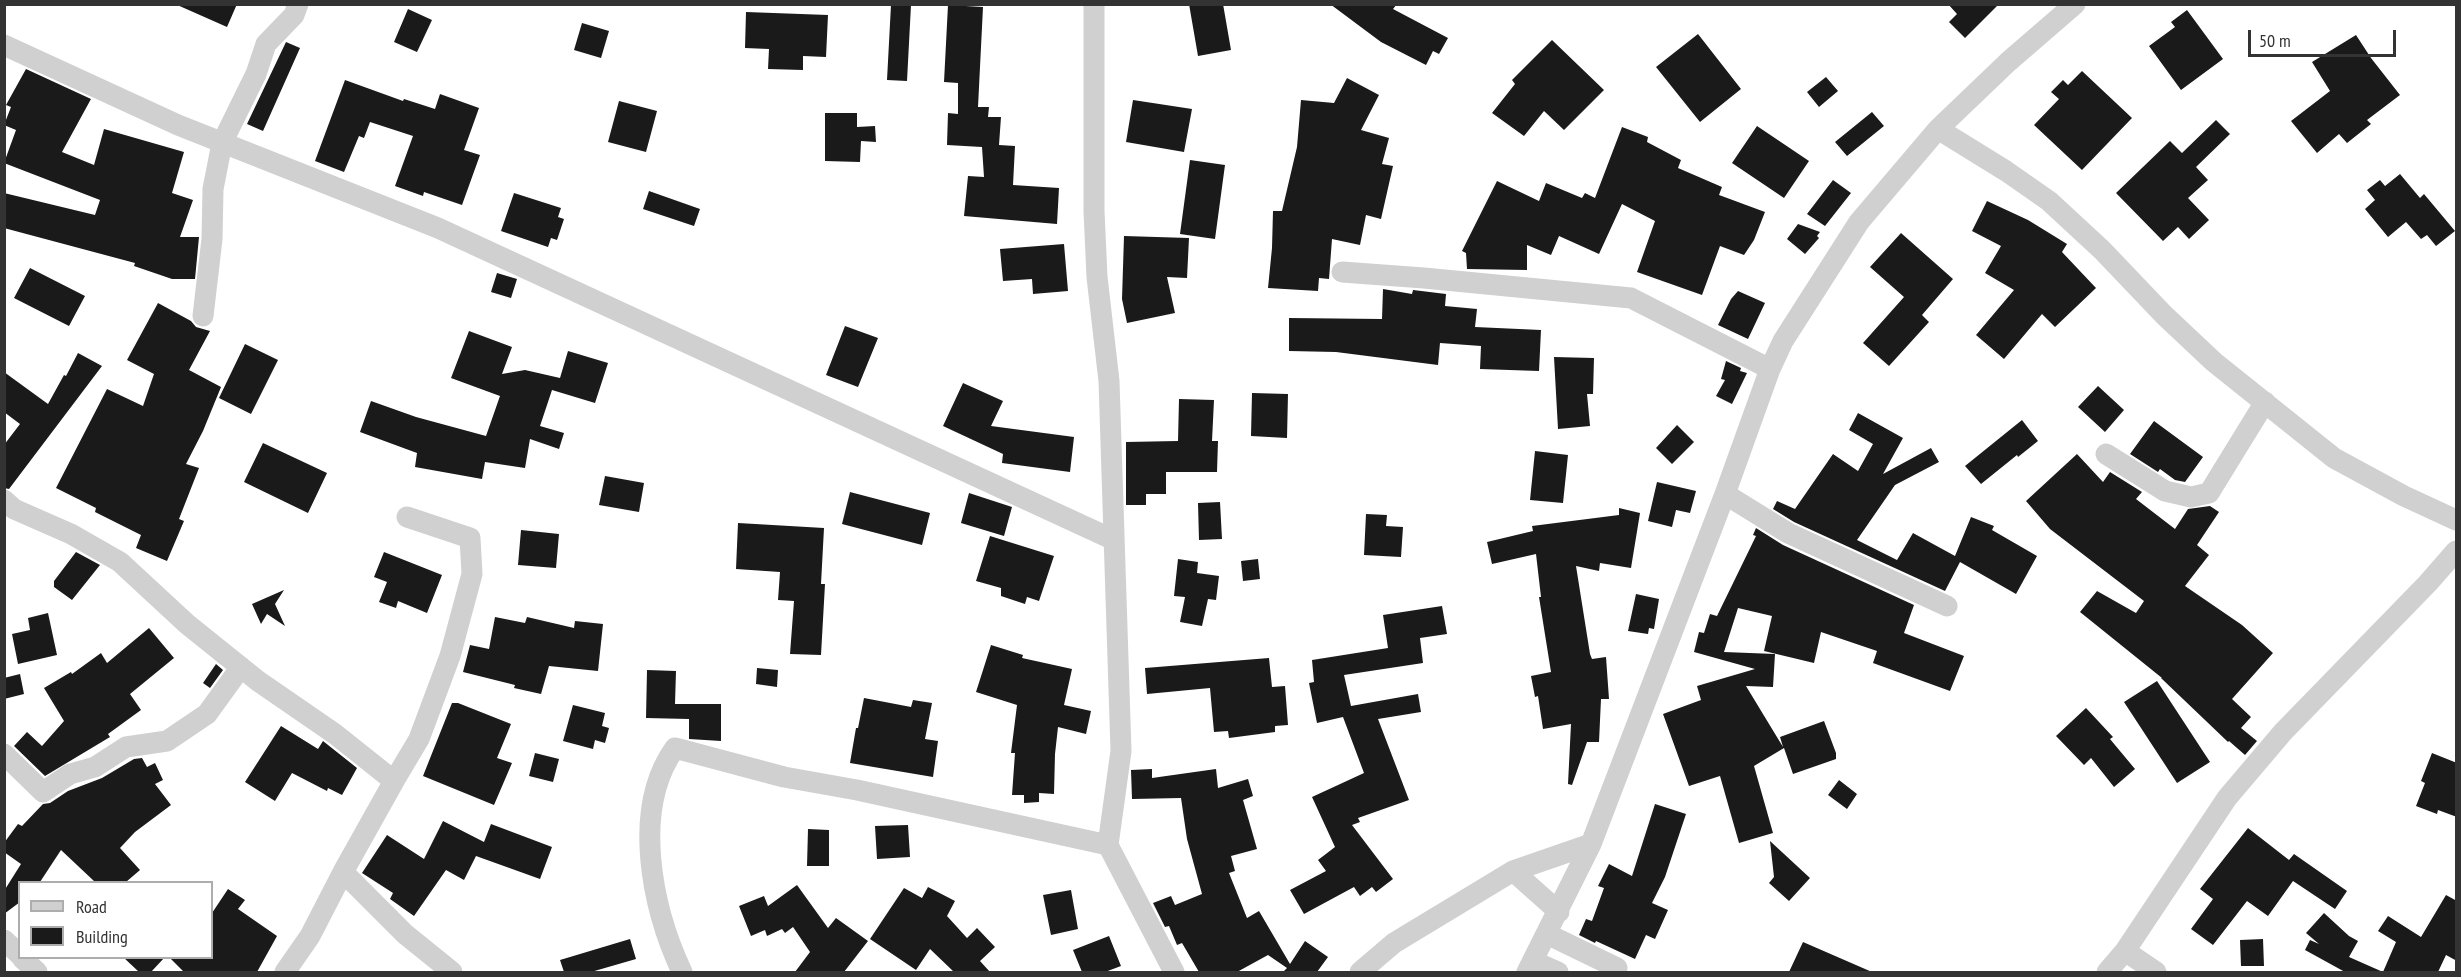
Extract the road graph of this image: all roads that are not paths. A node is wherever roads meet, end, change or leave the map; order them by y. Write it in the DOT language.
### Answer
graph roads {
  1 [pos="298,4"];
  2 [pos="1094,4"];
  3 [pos="2062,9"];
  4 [pos="4,45"];
  5 [pos="1938,129"];
  6 [pos="222,143"];
  7 [pos="1342,272"];
  8 [pos="203,316"];
  9 [pos="1770,369"];
  10 [pos="2265,402"];
  11 [pos="2106,454"];
  12 [pos="1725,494"];
  13 [pos="8,508"];
  14 [pos="407,518"];
  15 [pos="2457,520"];
  16 [pos="1114,540"];
  17 [pos="2457,551"];
  18 [pos="1947,606"];
  19 [pos="242,667"];
  20 [pos="4,754"];
  21 [pos="394,781"];
  22 [pos="1591,844"];
  23 [pos="1108,845"];
  24 [pos="1513,871"];
  25 [pos="343,872"];
  26 [pos="1559,912"];
  27 [pos="1547,934"];
  28 [pos="4,940"];
  29 [pos="2125,951"];
  30 [pos="18,953"];
  31 [pos="24,959"];
  32 [pos="1530,966"];
  33 [pos="1617,968"];
  34 [pos="37,972"];
  35 [pos="285,972"];
  36 [pos="452,972"];
  37 [pos="682,972"];
  38 [pos="1174,972"];
  39 [pos="1360,972"];
  40 [pos="1558,972"];
  41 [pos="2107,972"];
  42 [pos="2156,972"];
  1 -- 6 [label="street"];
  2 -- 16 [label="street"];
  3 -- 5 [label="street"];
  4 -- 6 [label="street"];
  5 -- 9 [label="street"];
  5 -- 10 [label="street"];
  6 -- 8 [label="street"];
  6 -- 16 [label="street"];
  7 -- 9 [label="street"];
  9 -- 12 [label="street"];
  10 -- 11 [label="street"];
  10 -- 15 [label="street"];
  12 -- 18 [label="street"];
  12 -- 22 [label="street"];
  13 -- 19 [label="street"];
  14 -- 21 [label="street"];
  16 -- 23 [label="street"];
  17 -- 29 [label="street"];
  19 -- 20 [label="street"];
  19 -- 21 [label="street"];
  21 -- 25 [label="street"];
  22 -- 24 [label="street"];
  22 -- 26 [label="street"];
  23 -- 37 [label="street"];
  23 -- 38 [label="street"];
  24 -- 26 [label="street"];
  24 -- 39 [label="street"];
  25 -- 35 [label="street"];
  25 -- 36 [label="street"];
  26 -- 27 [label="street"];
  27 -- 32 [label="street"];
  27 -- 33 [label="street"];
  28 -- 30 [label="street"];
  29 -- 41 [label="street"];
  29 -- 42 [label="street"];
  31 -- 34 [label="street"];
  32 -- 40 [label="street"];
}
